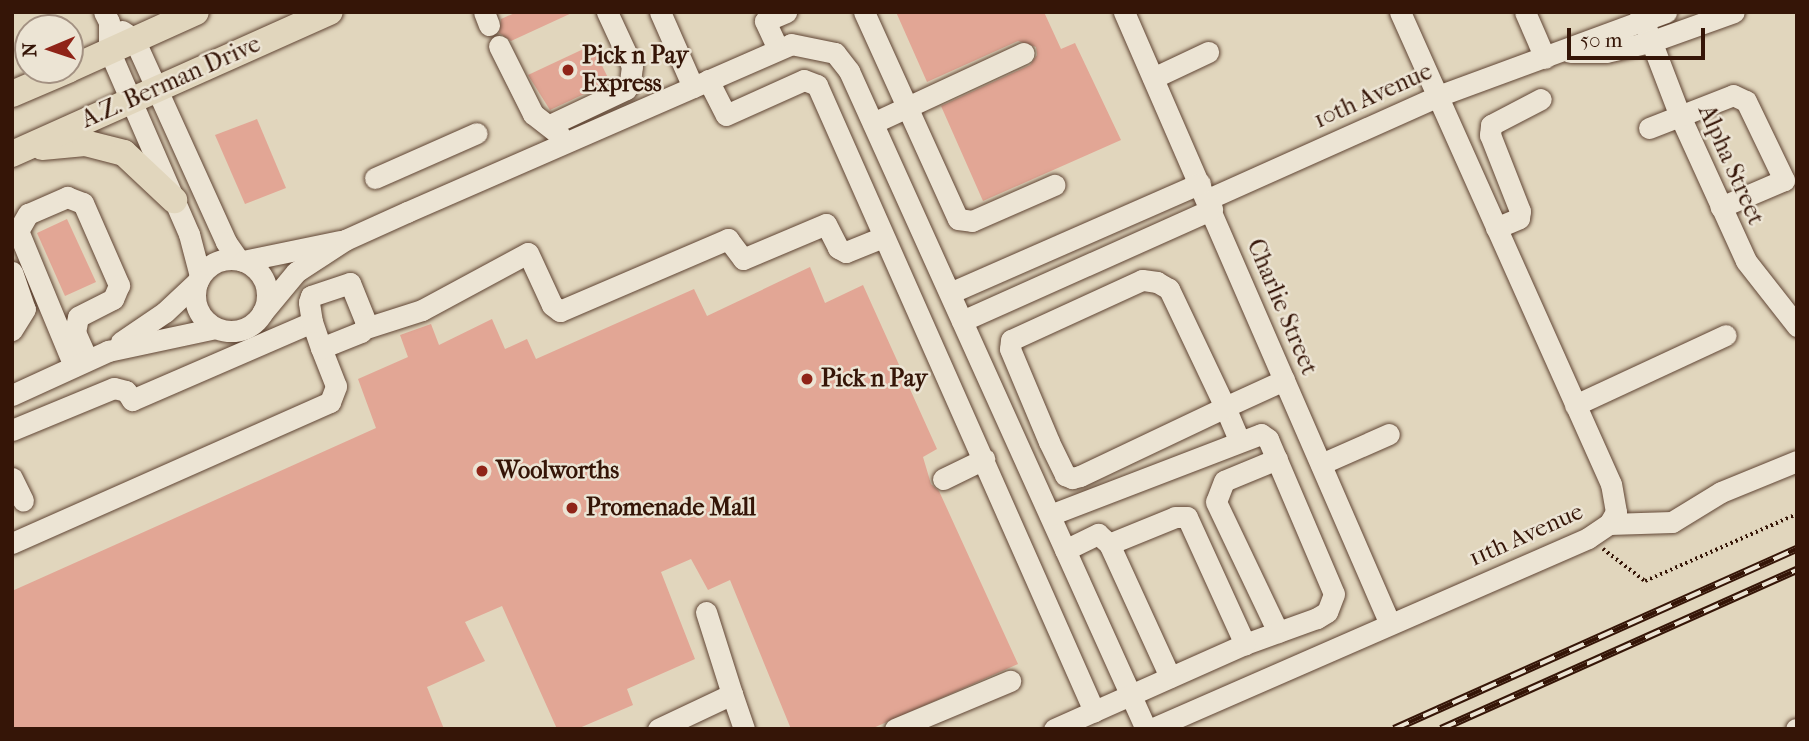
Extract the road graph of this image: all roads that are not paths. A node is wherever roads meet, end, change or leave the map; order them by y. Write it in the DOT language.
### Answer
graph roads {
  1 [pos="196,12"];
  2 [pos="330,12"];
  3 [pos="607,12"];
  4 [pos="660,12"];
  5 [pos="786,12"];
  6 [pos="864,12"];
  7 [pos="1124,12"];
  8 [pos="1400,12"];
  9 [pos="1525,12"];
  10 [pos="1666,12"];
  11 [pos="1734,12"];
  12 [pos="1641,16"];
  13 [pos="106,17"];
  14 [pos="134,39"];
  15 [pos="1650,42"];
  16 [pos="778,49"];
  17 [pos="109,50"];
  18 [pos="501,51"];
  19 [pos="1208,52"];
  20 [pos="1024,53"];
  21 [pos="1555,55"];
  22 [pos="84,62"];
  23 [pos="1153,78"];
  24 [pos="36,84"];
  25 [pos="701,84"];
  26 [pos="157,88"];
  27 [pos="12,94"];
  28 [pos="1438,96"];
  29 [pos="130,99"];
  30 [pos="1541,99"];
  31 [pos="906,106"];
  32 [pos="1680,116"];
  33 [pos="873,123"];
  34 [pos="552,124"];
  35 [pos="1649,128"];
  36 [pos="477,133"];
  37 [pos="564,145"];
  38 [pos="16,152"];
  39 [pos="375,178"];
  40 [pos="1790,183"];
  41 [pos="1054,185"];
  42 [pos="1206,197"];
  43 [pos="174,200"];
  44 [pos="1721,207"];
  45 [pos="1496,228"];
  46 [pos="883,237"];
  47 [pos="345,240"];
  48 [pos="321,257"];
  49 [pos="240,260"];
  50 [pos="12,272"];
  51 [pos="199,279"];
  52 [pos="335,287"];
  53 [pos="950,293"];
  54 [pos="262,313"];
  55 [pos="962,321"];
  56 [pos="312,322"];
  57 [pos="1797,326"];
  58 [pos="215,327"];
  59 [pos="366,328"];
  60 [pos="12,330"];
  61 [pos="1726,335"];
  62 [pos="321,348"];
  63 [pos="108,351"];
  64 [pos="81,363"];
  65 [pos="1284,380"];
  66 [pos="994,393"];
  67 [pos="12,394"];
  68 [pos="1575,405"];
  69 [pos="1225,407"];
  70 [pos="962,408"];
  71 [pos="12,430"];
  72 [pos="1389,434"];
  73 [pos="1239,440"];
  74 [pos="984,459"];
  75 [pos="1277,459"];
  76 [pos="1797,461"];
  77 [pos="1321,464"];
  78 [pos="12,478"];
  79 [pos="943,479"];
  80 [pos="23,501"];
  81 [pos="1050,515"];
  82 [pos="1609,524"];
  83 [pos="13,541"];
  84 [pos="1109,544"];
  85 [pos="1065,550"];
  86 [pos="706,612"];
  87 [pos="1390,624"];
  88 [pos="1278,632"];
  89 [pos="1245,644"];
  90 [pos="1170,677"];
  91 [pos="1010,681"];
  92 [pos="732,694"];
  93 [pos="1132,695"];
  94 [pos="1094,711"];
  95 [pos="658,729"];
  96 [pos="744,729"];
  97 [pos="895,729"];
  98 [pos="1055,729"];
  99 [pos="1148,729"];
  1 -- 14 [label="main road"];
  2 -- 26 [label="main road, A.Z. Berman Drive"];
  3 -- 34 [label="street"];
  4 -- 25 [label="street"];
  5 -- 16 [label="street"];
  6 -- 31 [label="street"];
  7 -- 23 [label="street, Charlie Street"];
  8 -- 28 [label="street, 11th Avenue"];
  9 -- 21 [label="street"];
  10 -- 12 [label="street, 10th Avenue"];
  11 -- 15 [label="street, 10th Avenue"];
  12 -- 15 [label="street, Alpha Street"];
  12 -- 21 [label="street, 10th Avenue"];
  13 -- 14 [label="street"];
  13 -- 17 [label="street"];
  14 -- 17 [label="main road"];
  14 -- 26 [label="street"];
  15 -- 21 [label="street, 10th Avenue"];
  15 -- 32 [label="street, Alpha Street"];
  16 -- 25 [label="street"];
  16 -- 33 [label="street"];
  17 -- 22 [label="main road"];
  17 -- 29 [label="street"];
  18 -- 34 [label="street"];
  19 -- 23 [label="street"];
  20 -- 31 [label="street"];
  21 -- 28 [label="street, 10th Avenue"];
  23 -- 42 [label="street, Charlie Street"];
  24 -- 27 [label="main road"];
  25 -- 37 [label="street"];
  25 -- 46 [label="street"];
  26 -- 29 [label="main road, A.Z. Berman Drive"];
  26 -- 49 [label="street"];
  28 -- 42 [label="street, 10th Avenue"];
  28 -- 45 [label="street, 11th Avenue"];
  29 -- 38 [label="main road, A.Z. Berman Drive"];
  29 -- 43 [label="street"];
  30 -- 45 [label="street"];
  31 -- 33 [label="street"];
  31 -- 41 [label="street"];
  32 -- 35 [label="street"];
  32 -- 40 [label="street"];
  32 -- 44 [label="street, Alpha Street"];
  33 -- 53 [label="street"];
  34 -- 37 [label="street"];
  36 -- 39 [label="street"];
  37 -- 47 [label="street"];
  38 -- 43 [label="main road"];
  40 -- 44 [label="street"];
  42 -- 53 [label="street, 10th Avenue"];
  42 -- 55 [label="street, 10th Avenue"];
  42 -- 65 [label="street, Charlie Street"];
  43 -- 51 [label="street"];
  44 -- 57 [label="street, Alpha Street"];
  45 -- 68 [label="street, 11th Avenue"];
  46 -- 59 [label="street"];
  46 -- 70 [label="street"];
  47 -- 48 [label="street"];
  47 -- 49 [label="street"];
  48 -- 52 [label="street"];
  48 -- 54 [label="street"];
  49 -- 51 [label="street"];
  49 -- 54 [label="street"];
  50 -- 60 [label="street"];
  51 -- 58 [label="street"];
  51 -- 63 [label="street"];
  52 -- 56 [label="street"];
  52 -- 59 [label="street"];
  53 -- 55 [label="street"];
  54 -- 58 [label="street"];
  55 -- 66 [label="street"];
  56 -- 62 [label="street"];
  56 -- 71 [label="street"];
  58 -- 63 [label="street"];
  59 -- 62 [label="street"];
  61 -- 68 [label="street"];
  62 -- 83 [label="street"];
  63 -- 64 [label="street"];
  64 -- 64 [label="street"];
  64 -- 67 [label="street"];
  65 -- 69 [label="street"];
  65 -- 77 [label="street, Charlie Street"];
  66 -- 70 [label="street"];
  66 -- 81 [label="street"];
  68 -- 82 [label="street, 11th Avenue"];
  69 -- 69 [label="street"];
  69 -- 73 [label="street"];
  70 -- 74 [label="street"];
  72 -- 77 [label="street"];
  73 -- 75 [label="street"];
  73 -- 81 [label="street"];
  74 -- 79 [label="street"];
  74 -- 94 [label="street"];
  75 -- 88 [label="street"];
  75 -- 88 [label="street"];
  76 -- 82 [label="street"];
  77 -- 87 [label="street, Charlie Street"];
  78 -- 80 [label="street"];
  81 -- 85 [label="street"];
  82 -- 87 [label="street, 11th Avenue"];
  84 -- 85 [label="street"];
  84 -- 89 [label="street"];
  84 -- 90 [label="street"];
  85 -- 93 [label="street"];
  86 -- 92 [label="street"];
  87 -- 99 [label="street, 11th Avenue"];
  88 -- 89 [label="street"];
  89 -- 90 [label="street"];
  90 -- 93 [label="street"];
  91 -- 97 [label="street"];
  92 -- 95 [label="street"];
  92 -- 96 [label="street"];
  93 -- 94 [label="street"];
  93 -- 99 [label="street"];
  94 -- 98 [label="street"];
}
